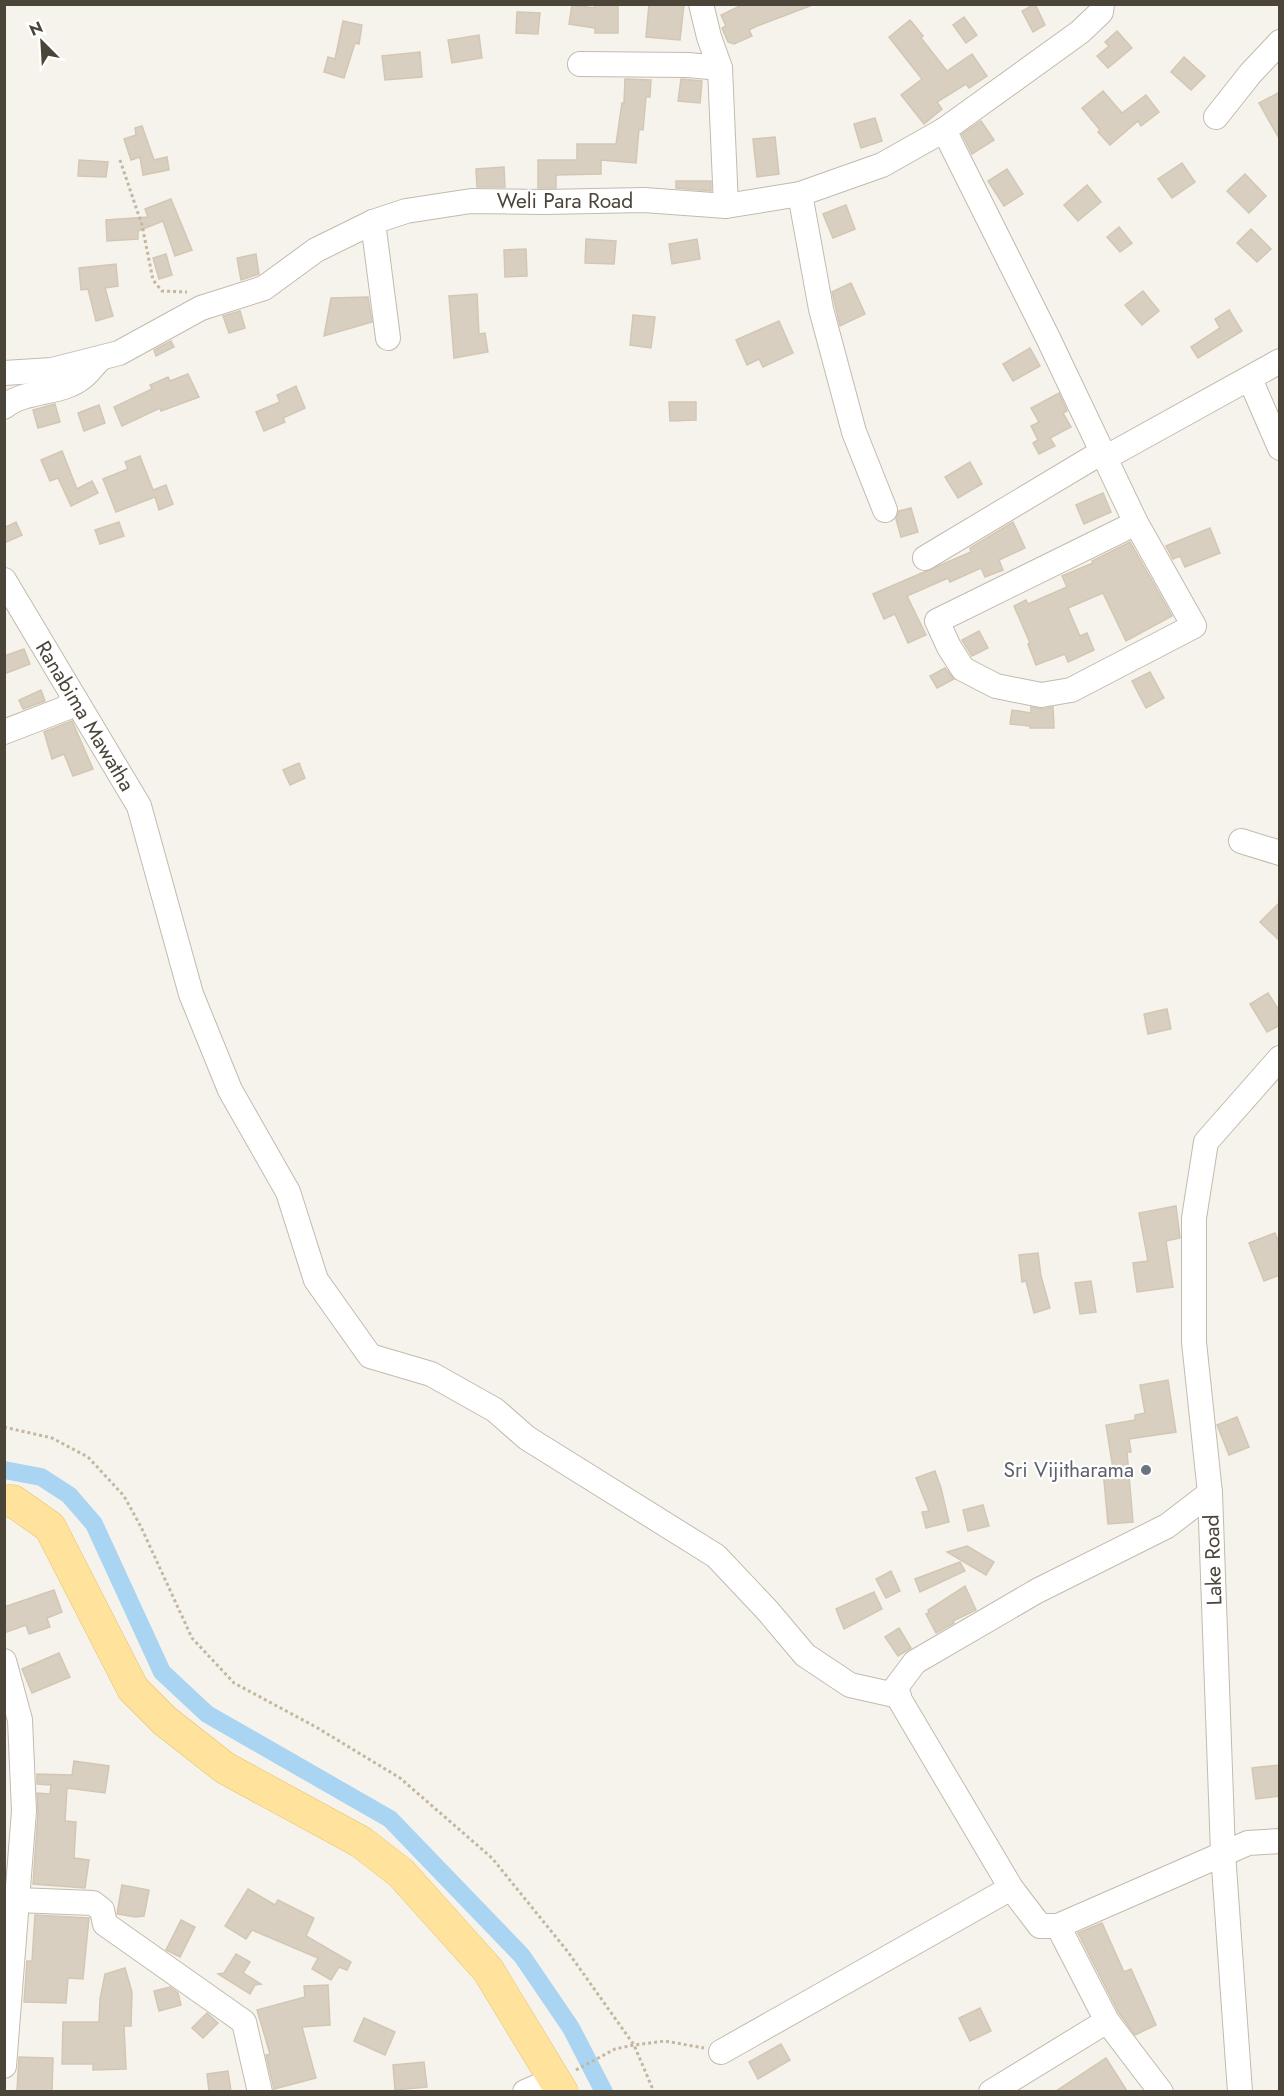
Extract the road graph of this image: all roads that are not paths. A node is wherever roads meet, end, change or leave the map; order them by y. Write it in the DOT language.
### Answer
graph roads {
  1 [pos="701,4"];
  2 [pos="1102,4"];
  3 [pos="1280,42"];
  4 [pos="580,64"];
  5 [pos="720,68"];
  6 [pos="1216,117"];
  7 [pos="944,130"];
  8 [pos="800,194"];
  9 [pos="726,206"];
  10 [pos="373,222"];
  11 [pos="388,338"];
  12 [pos="101,357"];
  13 [pos="1280,361"];
  14 [pos="4,373"];
  15 [pos="1250,379"];
  16 [pos="4,407"];
  17 [pos="1280,448"];
  18 [pos="1103,455"];
  19 [pos="885,510"];
  20 [pos="1136,523"];
  21 [pos="925,558"];
  22 [pos="6,584"];
  23 [pos="73,698"];
  24 [pos="4,732"];
  25 [pos="1241,841"];
  26 [pos="1280,853"];
  27 [pos="1280,1058"];
  28 [pos="1210,1493"];
  29 [pos="4,1501"];
  30 [pos="4,1661"];
  31 [pos="898,1696"];
  32 [pos="1280,1841"];
  33 [pos="1223,1853"];
  34 [pos="1011,1888"];
  35 [pos="17,1900"];
  36 [pos="1058,1926"];
  37 [pos="1107,2021"];
  38 [pos="721,2052"];
  39 [pos="4,2066"];
  40 [pos="563,2081"];
  41 [pos="260,2091"];
  42 [pos="525,2091"];
  43 [pos="991,2091"];
  44 [pos="1161,2091"];
  45 [pos="1240,2091"];
  1 -- 5 [label="street"];
  2 -- 7 [label="street, Weli Para Road"];
  3 -- 6 [label="street"];
  4 -- 5 [label="street"];
  5 -- 9 [label="street"];
  7 -- 8 [label="street, Weli Para Road"];
  7 -- 18 [label="street"];
  8 -- 9 [label="street, Weli Para Road"];
  8 -- 19 [label="street"];
  9 -- 10 [label="street, Weli Para Road"];
  10 -- 11 [label="street"];
  10 -- 12 [label="street, Weli Para Road"];
  12 -- 14 [label="street, Weli Para Road"];
  12 -- 16 [label="street"];
  13 -- 15 [label="street"];
  15 -- 17 [label="street"];
  15 -- 18 [label="street"];
  18 -- 20 [label="street"];
  18 -- 21 [label="street"];
  20 -- 20 [label="street"];
  22 -- 23 [label="street, Ranabima Mawatha"];
  23 -- 24 [label="street"];
  23 -- 31 [label="street, Ranabima Mawatha"];
  25 -- 26 [label="street"];
  27 -- 28 [label="street, Lake Road"];
  28 -- 31 [label="street"];
  28 -- 33 [label="street, Lake Road"];
  29 -- 40 [label="main road"];
  30 -- 35 [label="street"];
  31 -- 34 [label="street"];
  32 -- 33 [label="street"];
  33 -- 36 [label="street"];
  33 -- 45 [label="street, Lake Road"];
  34 -- 36 [label="street"];
  34 -- 38 [label="street"];
  35 -- 39 [label="street"];
  35 -- 41 [label="street"];
  36 -- 37 [label="street"];
  37 -- 43 [label="street"];
  37 -- 44 [label="street"];
  40 -- 42 [label="street"];
}
